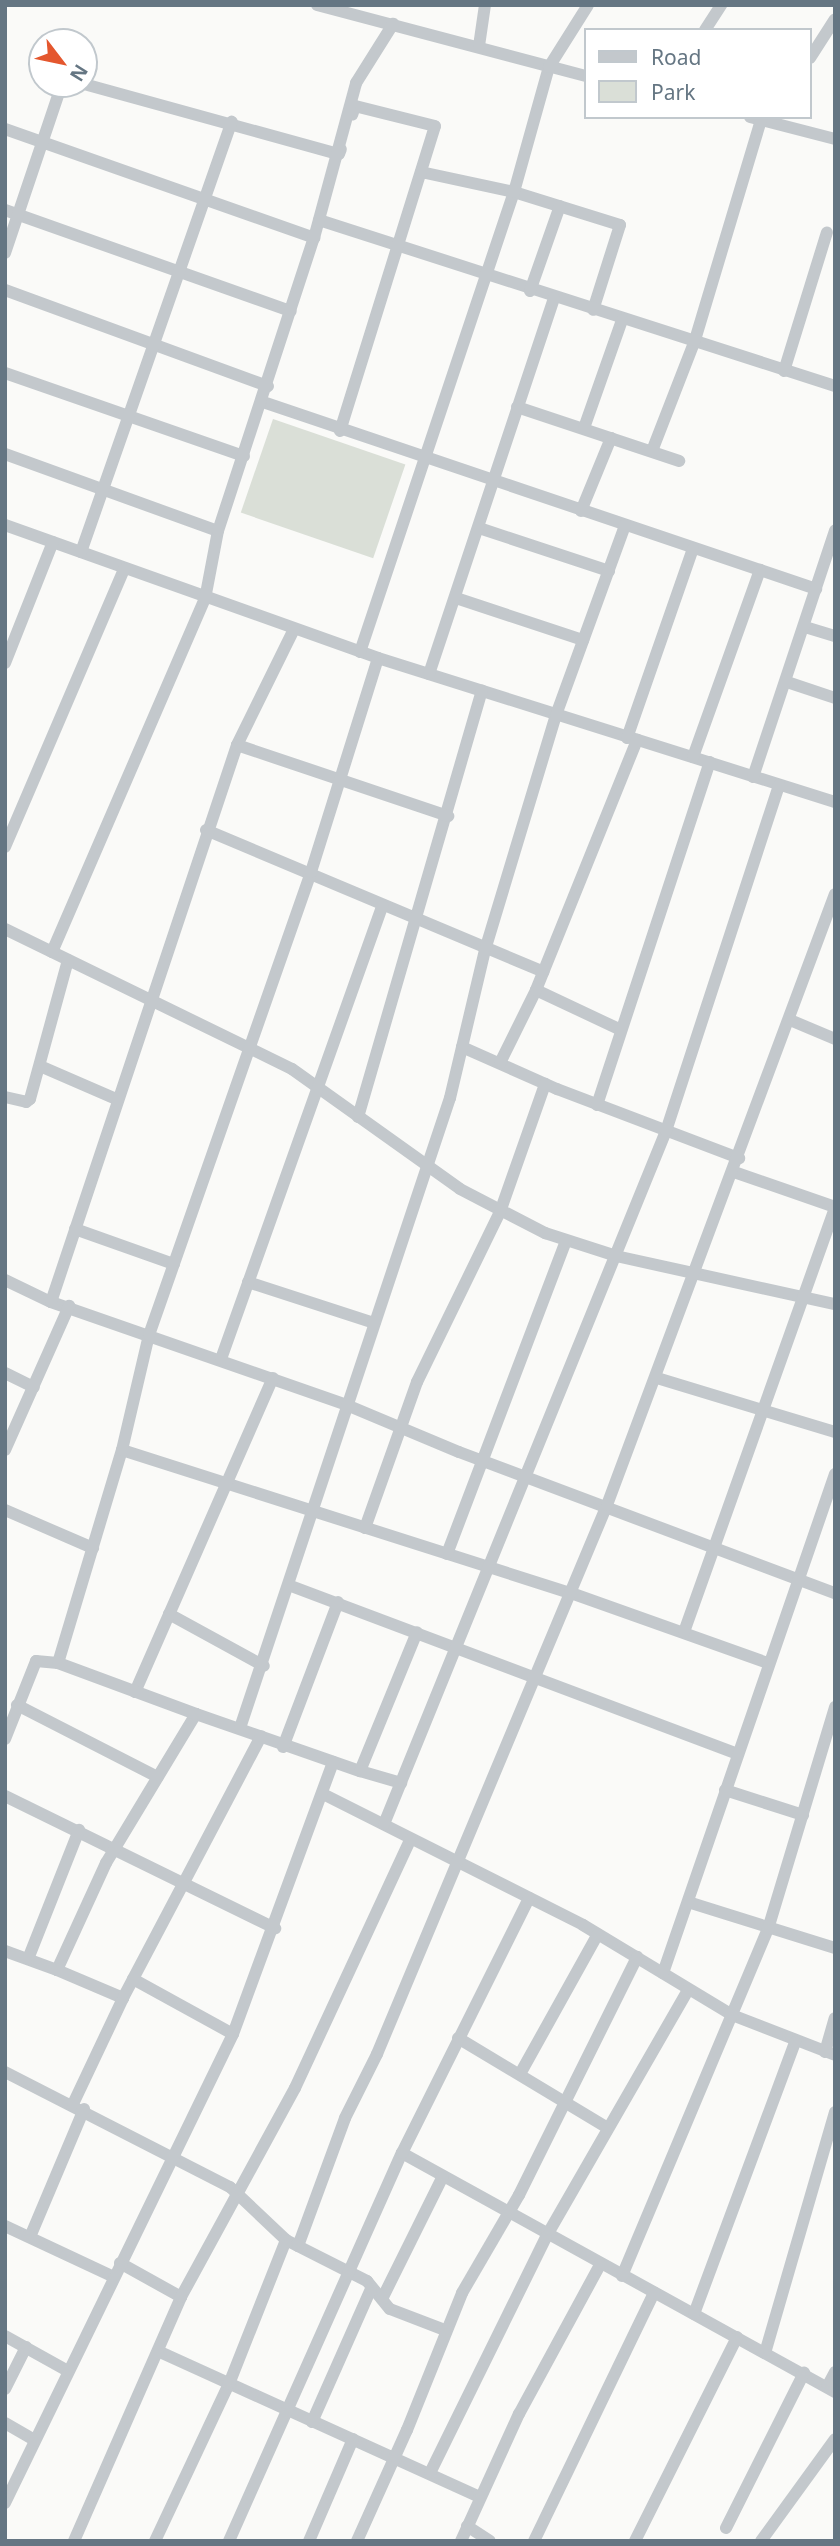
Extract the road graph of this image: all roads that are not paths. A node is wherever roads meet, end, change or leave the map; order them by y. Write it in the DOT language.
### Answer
graph roads {
  1 [pos="317,5"];
  2 [pos="485,5"];
  3 [pos="588,5"];
  4 [pos="721,5"];
  5 [pos="835,19"];
  6 [pos="393,24"];
  7 [pos="706,28"];
  8 [pos="479,46"];
  9 [pos="812,55"];
  10 [pos="549,67"];
  11 [pos="584,76"];
  12 [pos="98,88"];
  13 [pos="57,98"];
  14 [pos="764,119"];
  15 [pos="232,122"];
  16 [pos="5,129"];
  17 [pos="835,139"];
  18 [pos="43,142"];
  19 [pos="339,154"];
  20 [pos="421,172"];
  21 [pos="514,192"];
  22 [pos="204,200"];
  23 [pos="560,206"];
  24 [pos="5,210"];
  25 [pos="19,215"];
  26 [pos="319,220"];
  27 [pos="827,232"];
  28 [pos="314,238"];
  29 [pos="399,243"];
  30 [pos="5,253"];
  31 [pos="178,273"];
  32 [pos="486,276"];
  33 [pos="5,290"];
  34 [pos="530,291"];
  35 [pos="554,298"];
  36 [pos="593,310"];
  37 [pos="291,311"];
  38 [pos="622,320"];
  39 [pos="695,340"];
  40 [pos="155,344"];
  41 [pos="784,371"];
  42 [pos="5,373"];
  43 [pos="268,386"];
  44 [pos="835,386"];
  45 [pos="263,402"];
  46 [pos="517,407"];
  47 [pos="130,418"];
  48 [pos="584,428"];
  49 [pos="340,431"];
  50 [pos="611,438"];
  51 [pos="652,451"];
  52 [pos="5,454"];
  53 [pos="244,456"];
  54 [pos="423,458"];
  55 [pos="679,461"];
  56 [pos="491,481"];
  57 [pos="103,490"];
  58 [pos="581,511"];
  59 [pos="5,525"];
  60 [pos="625,526"];
  61 [pos="479,528"];
  62 [pos="835,530"];
  63 [pos="218,531"];
  64 [pos="53,542"];
  65 [pos="693,549"];
  66 [pos="80,552"];
  67 [pos="124,569"];
  68 [pos="760,570"];
  69 [pos="609,571"];
  70 [pos="816,589"];
  71 [pos="456,598"];
  72 [pos="205,599"];
  73 [pos="805,627"];
  74 [pos="294,629"];
  75 [pos="835,636"];
  76 [pos="583,640"];
  77 [pos="360,652"];
  78 [pos="378,658"];
  79 [pos="5,663"];
  80 [pos="429,674"];
  81 [pos="787,682"];
  82 [pos="482,691"];
  83 [pos="835,698"];
  84 [pos="556,716"];
  85 [pos="632,739"];
  86 [pos="237,745"];
  87 [pos="692,757"];
  88 [pos="710,762"];
  89 [pos="753,777"];
  90 [pos="341,781"];
  91 [pos="779,785"];
  92 [pos="835,802"];
  93 [pos="448,816"];
  94 [pos="206,830"];
  95 [pos="5,847"];
  96 [pos="311,872"];
  97 [pos="833,903"];
  98 [pos="382,906"];
  99 [pos="418,920"];
  100 [pos="5,929"];
  101 [pos="485,950"];
  102 [pos="52,952"];
  103 [pos="68,960"];
  104 [pos="543,972"];
  105 [pos="536,990"];
  106 [pos="151,999"];
  107 [pos="790,1020"];
  108 [pos="621,1030"];
  109 [pos="835,1039"];
  110 [pos="250,1046"];
  111 [pos="462,1047"];
  112 [pos="500,1063"];
  113 [pos="40,1066"];
  114 [pos="545,1084"];
  115 [pos="319,1087"];
  116 [pos="5,1097"];
  117 [pos="116,1099"];
  118 [pos="597,1105"];
  119 [pos="358,1117"];
  120 [pos="666,1132"];
  121 [pos="739,1158"];
  122 [pos="426,1166"];
  123 [pos="734,1172"];
  124 [pos="835,1208"];
  125 [pos="500,1212"];
  126 [pos="75,1229"];
  127 [pos="566,1241"];
  128 [pos="616,1256"];
  129 [pos="174,1264"];
  130 [pos="696,1273"];
  131 [pos="5,1280"];
  132 [pos="248,1282"];
  133 [pos="803,1297"];
  134 [pos="51,1302"];
  135 [pos="835,1304"];
  136 [pos="69,1306"];
  137 [pos="374,1323"];
  138 [pos="149,1335"];
  139 [pos="221,1359"];
  140 [pos="5,1373"];
  141 [pos="273,1378"];
  142 [pos="657,1378"];
  143 [pos="34,1387"];
  144 [pos="349,1406"];
  145 [pos="762,1412"];
  146 [pos="400,1427"];
  147 [pos="835,1432"];
  148 [pos="5,1450"];
  149 [pos="122,1450"];
  150 [pos="483,1461"];
  151 [pos="835,1474"];
  152 [pos="528,1478"];
  153 [pos="228,1483"];
  154 [pos="607,1505"];
  155 [pos="5,1510"];
  156 [pos="315,1513"];
  157 [pos="365,1528"];
  158 [pos="714,1545"];
  159 [pos="93,1548"];
  160 [pos="447,1554"];
  161 [pos="490,1568"];
  162 [pos="798,1579"];
  163 [pos="291,1586"];
  164 [pos="571,1593"];
  165 [pos="835,1593"];
  166 [pos="338,1602"];
  167 [pos="169,1614"];
  168 [pos="417,1632"];
  169 [pos="684,1632"];
  170 [pos="457,1646"];
  171 [pos="58,1663"];
  172 [pos="768,1663"];
  173 [pos="264,1666"];
  174 [pos="537,1677"];
  175 [pos="135,1692"];
  176 [pos="17,1705"];
  177 [pos="835,1707"];
  178 [pos="196,1714"];
  179 [pos="240,1728"];
  180 [pos="261,1735"];
  181 [pos="5,1739"];
  182 [pos="283,1746"];
  183 [pos="736,1752"];
  184 [pos="333,1762"];
  185 [pos="360,1771"];
  186 [pos="158,1777"];
  187 [pos="401,1783"];
  188 [pos="725,1790"];
  189 [pos="323,1794"];
  190 [pos="5,1796"];
  191 [pos="803,1815"];
  192 [pos="384,1824"];
  193 [pos="79,1830"];
  194 [pos="410,1840"];
  195 [pos="113,1849"];
  196 [pos="457,1866"];
  197 [pos="186,1881"];
  198 [pos="529,1898"];
  199 [pos="688,1902"];
  200 [pos="275,1928"];
  201 [pos="768,1928"];
  202 [pos="598,1934"];
  203 [pos="835,1948"];
  204 [pos="5,1951"];
  205 [pos="638,1957"];
  206 [pos="28,1959"];
  207 [pos="57,1969"];
  208 [pos="663,1973"];
  209 [pos="134,1979"];
  210 [pos="688,1990"];
  211 [pos="123,1998"];
  212 [pos="732,2015"];
  213 [pos="835,2018"];
  214 [pos="233,2034"];
  215 [pos="458,2038"];
  216 [pos="795,2042"];
  217 [pos="830,2054"];
  218 [pos="5,2072"];
  219 [pos="520,2074"];
  220 [pos="565,2102"];
  221 [pos="79,2106"];
  222 [pos="834,2118"];
  223 [pos="606,2127"];
  224 [pos="401,2153"];
  225 [pos="172,2154"];
  226 [pos="443,2175"];
  227 [pos="238,2193"];
  228 [pos="509,2214"];
  229 [pos="5,2226"];
  230 [pos="30,2237"];
  231 [pos="546,2237"];
  232 [pos="286,2240"];
  233 [pos="298,2246"];
  234 [pos="120,2263"];
  235 [pos="600,2266"];
  236 [pos="348,2270"];
  237 [pos="622,2276"];
  238 [pos="114,2277"];
  239 [pos="371,2289"];
  240 [pos="654,2293"];
  241 [pos="181,2297"];
  242 [pos="382,2299"];
  243 [pos="694,2314"];
  244 [pos="445,2330"];
  245 [pos="5,2336"];
  246 [pos="737,2337"];
  247 [pos="26,2347"];
  248 [pos="160,2352"];
  249 [pos="765,2353"];
  250 [pos="68,2371"];
  251 [pos="835,2372"];
  252 [pos="804,2374"];
  253 [pos="229,2384"];
  254 [pos="5,2389"];
  255 [pos="831,2389"];
  256 [pos="286,2410"];
  257 [pos="312,2422"];
  258 [pos="5,2423"];
  259 [pos="353,2439"];
  260 [pos="36,2440"];
  261 [pos="833,2443"];
  262 [pos="395,2458"];
  263 [pos="429,2473"];
  264 [pos="480,2497"];
  265 [pos="5,2503"];
  266 [pos="467,2526"];
  267 [pos="726,2528"];
  268 [pos="314,2539"];
  269 [pos="74,2541"];
  270 [pos="155,2541"];
  271 [pos="229,2541"];
  272 [pos="357,2541"];
  273 [pos="461,2541"];
  274 [pos="490,2541"];
  275 [pos="534,2541"];
  276 [pos="635,2541"];
  277 [pos="761,2541"];
  1 -- 6 [label="street"];
  2 -- 8 [label="street"];
  3 -- 10 [label="street"];
  4 -- 7 [label="street"];
  5 -- 9 [label="street"];
  6 -- 8 [label="street"];
  6 -- 19 [label="street"];
  8 -- 10 [label="street"];
  10 -- 11 [label="street"];
  10 -- 21 [label="street"];
  12 -- 15 [label="street"];
  13 -- 18 [label="street"];
  14 -- 17 [label="street"];
  14 -- 39 [label="street"];
  15 -- 19 [label="street"];
  15 -- 22 [label="street"];
  16 -- 18 [label="street"];
  18 -- 22 [label="street"];
  18 -- 25 [label="street"];
  19 -- 20 [label="street"];
  19 -- 26 [label="street"];
  20 -- 21 [label="street"];
  20 -- 29 [label="street"];
  21 -- 23 [label="street"];
  21 -- 32 [label="street"];
  22 -- 28 [label="street"];
  22 -- 31 [label="street"];
  23 -- 34 [label="street"];
  23 -- 36 [label="street"];
  24 -- 25 [label="street"];
  25 -- 30 [label="street"];
  25 -- 31 [label="street"];
  26 -- 28 [label="street"];
  26 -- 29 [label="street"];
  27 -- 41 [label="street"];
  28 -- 37 [label="street"];
  29 -- 32 [label="street"];
  29 -- 49 [label="street"];
  31 -- 37 [label="street"];
  31 -- 40 [label="street"];
  32 -- 34 [label="street"];
  32 -- 54 [label="street"];
  33 -- 40 [label="street"];
  34 -- 35 [label="street"];
  35 -- 36 [label="street"];
  35 -- 46 [label="street"];
  36 -- 38 [label="street"];
  37 -- 43 [label="street"];
  38 -- 39 [label="street"];
  38 -- 48 [label="street"];
  39 -- 41 [label="street"];
  39 -- 51 [label="street"];
  40 -- 43 [label="street"];
  40 -- 47 [label="street"];
  41 -- 44 [label="street"];
  42 -- 47 [label="street"];
  43 -- 45 [label="street"];
  45 -- 49 [label="street"];
  45 -- 53 [label="street"];
  46 -- 48 [label="street"];
  46 -- 56 [label="street"];
  47 -- 53 [label="street"];
  47 -- 57 [label="street"];
  48 -- 50 [label="street"];
  49 -- 54 [label="street"];
  50 -- 51 [label="street"];
  50 -- 58 [label="street"];
  51 -- 55 [label="street"];
  52 -- 57 [label="street"];
  53 -- 63 [label="street"];
  54 -- 56 [label="street"];
  54 -- 77 [label="street"];
  56 -- 58 [label="street"];
  56 -- 61 [label="street"];
  57 -- 63 [label="street"];
  57 -- 66 [label="street"];
  58 -- 60 [label="street"];
  59 -- 64 [label="street"];
  60 -- 65 [label="street"];
  60 -- 69 [label="street"];
  61 -- 69 [label="street"];
  61 -- 71 [label="street"];
  62 -- 70 [label="street"];
  63 -- 72 [label="street"];
  64 -- 66 [label="street"];
  64 -- 79 [label="street"];
  65 -- 68 [label="street"];
  65 -- 85 [label="street"];
  66 -- 67 [label="street"];
  67 -- 72 [label="street"];
  67 -- 95 [label="street"];
  68 -- 70 [label="street"];
  68 -- 87 [label="street"];
  69 -- 76 [label="street"];
  70 -- 73 [label="street"];
  71 -- 76 [label="street"];
  71 -- 80 [label="street"];
  72 -- 74 [label="street"];
  72 -- 102 [label="street"];
  73 -- 75 [label="street"];
  73 -- 81 [label="street"];
  74 -- 77 [label="street"];
  74 -- 86 [label="street"];
  76 -- 84 [label="street"];
  77 -- 78 [label="street"];
  78 -- 80 [label="street"];
  78 -- 90 [label="street"];
  80 -- 82 [label="street"];
  81 -- 83 [label="street"];
  81 -- 89 [label="street"];
  82 -- 84 [label="street"];
  82 -- 93 [label="street"];
  84 -- 85 [label="street"];
  84 -- 101 [label="street"];
  85 -- 87 [label="street"];
  85 -- 104 [label="street"];
  86 -- 90 [label="street"];
  86 -- 94 [label="street"];
  87 -- 88 [label="street"];
  88 -- 89 [label="street"];
  88 -- 108 [label="street"];
  89 -- 91 [label="street"];
  90 -- 93 [label="street"];
  90 -- 96 [label="street"];
  91 -- 92 [label="street"];
  91 -- 120 [label="street"];
  93 -- 99 [label="street"];
  94 -- 96 [label="street"];
  94 -- 106 [label="street"];
  96 -- 98 [label="street"];
  96 -- 110 [label="street"];
  97 -- 107 [label="street"];
  98 -- 99 [label="street"];
  98 -- 115 [label="street"];
  99 -- 101 [label="street"];
  99 -- 119 [label="street"];
  100 -- 102 [label="street"];
  101 -- 104 [label="street"];
  101 -- 111 [label="street"];
  102 -- 103 [label="street"];
  103 -- 106 [label="street"];
  103 -- 113 [label="street"];
  104 -- 105 [label="street"];
  105 -- 108 [label="street"];
  105 -- 112 [label="street"];
  106 -- 110 [label="street"];
  106 -- 117 [label="street"];
  107 -- 109 [label="street"];
  107 -- 121 [label="street"];
  108 -- 118 [label="street"];
  110 -- 115 [label="street"];
  110 -- 129 [label="street"];
  111 -- 112 [label="street"];
  111 -- 122 [label="street"];
  112 -- 114 [label="street"];
  113 -- 116 [label="street"];
  113 -- 117 [label="street"];
  114 -- 118 [label="street"];
  114 -- 125 [label="street"];
  115 -- 119 [label="street"];
  115 -- 132 [label="street"];
  117 -- 126 [label="street"];
  118 -- 120 [label="street"];
  119 -- 122 [label="street"];
  120 -- 121 [label="street"];
  120 -- 128 [label="street"];
  121 -- 123 [label="street"];
  122 -- 125 [label="street"];
  122 -- 137 [label="street"];
  123 -- 124 [label="street"];
  123 -- 130 [label="street"];
  124 -- 133 [label="street"];
  125 -- 127 [label="street"];
  125 -- 146 [label="street"];
  126 -- 129 [label="street"];
  126 -- 134 [label="street"];
  127 -- 128 [label="street"];
  127 -- 150 [label="street"];
  128 -- 130 [label="street"];
  128 -- 152 [label="street"];
  129 -- 138 [label="street"];
  130 -- 133 [label="street"];
  130 -- 142 [label="street"];
  131 -- 134 [label="street"];
  132 -- 137 [label="street"];
  132 -- 139 [label="street"];
  133 -- 135 [label="street"];
  133 -- 145 [label="street"];
  134 -- 136 [label="street"];
  136 -- 138 [label="street"];
  136 -- 143 [label="street"];
  137 -- 144 [label="street"];
  138 -- 139 [label="street"];
  138 -- 149 [label="street"];
  139 -- 141 [label="street"];
  140 -- 143 [label="street"];
  141 -- 144 [label="street"];
  141 -- 153 [label="street"];
  142 -- 145 [label="street"];
  142 -- 154 [label="street"];
  143 -- 148 [label="street"];
  144 -- 146 [label="street"];
  144 -- 156 [label="street"];
  145 -- 147 [label="street"];
  145 -- 158 [label="street"];
  146 -- 150 [label="street"];
  146 -- 157 [label="street"];
  149 -- 153 [label="street"];
  149 -- 159 [label="street"];
  150 -- 152 [label="street"];
  150 -- 160 [label="street"];
  151 -- 162 [label="street"];
  152 -- 154 [label="street"];
  152 -- 161 [label="street"];
  153 -- 156 [label="street"];
  153 -- 167 [label="street"];
  154 -- 158 [label="street"];
  154 -- 164 [label="street"];
  155 -- 159 [label="street"];
  156 -- 157 [label="street"];
  156 -- 163 [label="street"];
  157 -- 160 [label="street"];
  158 -- 162 [label="street"];
  158 -- 169 [label="street"];
  159 -- 171 [label="street"];
  160 -- 161 [label="street"];
  161 -- 164 [label="street"];
  161 -- 170 [label="street"];
  162 -- 165 [label="street"];
  162 -- 172 [label="street"];
  163 -- 166 [label="street"];
  163 -- 173 [label="street"];
  164 -- 169 [label="street"];
  164 -- 174 [label="street"];
  166 -- 168 [label="street"];
  166 -- 182 [label="street"];
  167 -- 173 [label="street"];
  167 -- 175 [label="street"];
  168 -- 170 [label="street"];
  168 -- 185 [label="street"];
  169 -- 172 [label="street"];
  170 -- 174 [label="street"];
  170 -- 187 [label="street"];
  171 -- 175 [label="street"];
  171 -- 176 [label="street"];
  172 -- 183 [label="street"];
  173 -- 179 [label="street"];
  174 -- 183 [label="street"];
  174 -- 196 [label="street"];
  175 -- 178 [label="street"];
  176 -- 181 [label="street"];
  176 -- 186 [label="street"];
  177 -- 191 [label="street"];
  178 -- 179 [label="street"];
  178 -- 186 [label="street"];
  179 -- 180 [label="street"];
  180 -- 182 [label="street"];
  180 -- 197 [label="street"];
  182 -- 184 [label="street"];
  183 -- 188 [label="street"];
  184 -- 185 [label="street"];
  184 -- 189 [label="street"];
  185 -- 187 [label="street"];
  186 -- 195 [label="street"];
  187 -- 192 [label="street"];
  188 -- 191 [label="street"];
  188 -- 199 [label="street"];
  189 -- 192 [label="street"];
  189 -- 200 [label="street"];
  190 -- 193 [label="street"];
  191 -- 201 [label="street"];
  192 -- 194 [label="street"];
  193 -- 195 [label="street"];
  193 -- 206 [label="street"];
  194 -- 196 [label="street"];
  194 -- 227 [label="street"];
  195 -- 197 [label="street"];
  195 -- 207 [label="street"];
  196 -- 198 [label="street"];
  196 -- 233 [label="street"];
  197 -- 200 [label="street"];
  197 -- 209 [label="street"];
  198 -- 202 [label="street"];
  198 -- 215 [label="street"];
  199 -- 201 [label="street"];
  199 -- 208 [label="street"];
  200 -- 214 [label="street"];
  201 -- 203 [label="street"];
  201 -- 212 [label="street"];
  202 -- 205 [label="street"];
  202 -- 219 [label="street"];
  204 -- 206 [label="street"];
  205 -- 208 [label="street"];
  205 -- 220 [label="street"];
  206 -- 207 [label="street"];
  207 -- 211 [label="street"];
  208 -- 210 [label="street"];
  209 -- 211 [label="street"];
  209 -- 214 [label="street"];
  210 -- 212 [label="street"];
  210 -- 223 [label="street"];
  211 -- 221 [label="street"];
  212 -- 216 [label="street"];
  212 -- 237 [label="street"];
  213 -- 217 [label="street"];
  214 -- 225 [label="street"];
  215 -- 219 [label="street"];
  215 -- 224 [label="street"];
  216 -- 217 [label="street"];
  216 -- 243 [label="street"];
  218 -- 221 [label="street"];
  219 -- 220 [label="street"];
  220 -- 223 [label="street"];
  220 -- 228 [label="street"];
  221 -- 225 [label="street"];
  221 -- 230 [label="street"];
  222 -- 249 [label="street"];
  223 -- 231 [label="street"];
  224 -- 226 [label="street"];
  224 -- 236 [label="street"];
  225 -- 227 [label="street"];
  225 -- 234 [label="street"];
  226 -- 228 [label="street"];
  226 -- 242 [label="street"];
  227 -- 232 [label="street"];
  227 -- 241 [label="street"];
  228 -- 231 [label="street"];
  228 -- 244 [label="street"];
  229 -- 230 [label="street"];
  230 -- 238 [label="street"];
  231 -- 235 [label="street"];
  231 -- 263 [label="street"];
  232 -- 233 [label="street"];
  232 -- 253 [label="street"];
  233 -- 236 [label="street"];
  234 -- 238 [label="street"];
  234 -- 241 [label="street"];
  235 -- 237 [label="street"];
  235 -- 264 [label="street"];
  236 -- 239 [label="street"];
  236 -- 256 [label="street"];
  237 -- 240 [label="street"];
  238 -- 250 [label="street"];
  239 -- 242 [label="street"];
  239 -- 257 [label="street"];
  240 -- 243 [label="street"];
  240 -- 275 [label="street"];
  241 -- 248 [label="street"];
  242 -- 244 [label="street"];
  243 -- 246 [label="street"];
  244 -- 262 [label="street"];
  245 -- 247 [label="street"];
  246 -- 249 [label="street"];
  246 -- 276 [label="street"];
  247 -- 250 [label="street"];
  247 -- 254 [label="street"];
  248 -- 253 [label="street"];
  248 -- 269 [label="street"];
  249 -- 252 [label="street"];
  250 -- 260 [label="street"];
  251 -- 255 [label="street"];
  252 -- 255 [label="street"];
  252 -- 267 [label="street"];
  253 -- 256 [label="street"];
  253 -- 270 [label="street"];
  256 -- 257 [label="street"];
  256 -- 271 [label="street"];
  257 -- 259 [label="street"];
  258 -- 260 [label="street"];
  259 -- 262 [label="street"];
  259 -- 268 [label="street"];
  260 -- 265 [label="street"];
  261 -- 277 [label="street"];
  262 -- 263 [label="street"];
  262 -- 272 [label="street"];
  263 -- 264 [label="street"];
  264 -- 266 [label="street"];
  266 -- 273 [label="street"];
  266 -- 274 [label="street"];
}
